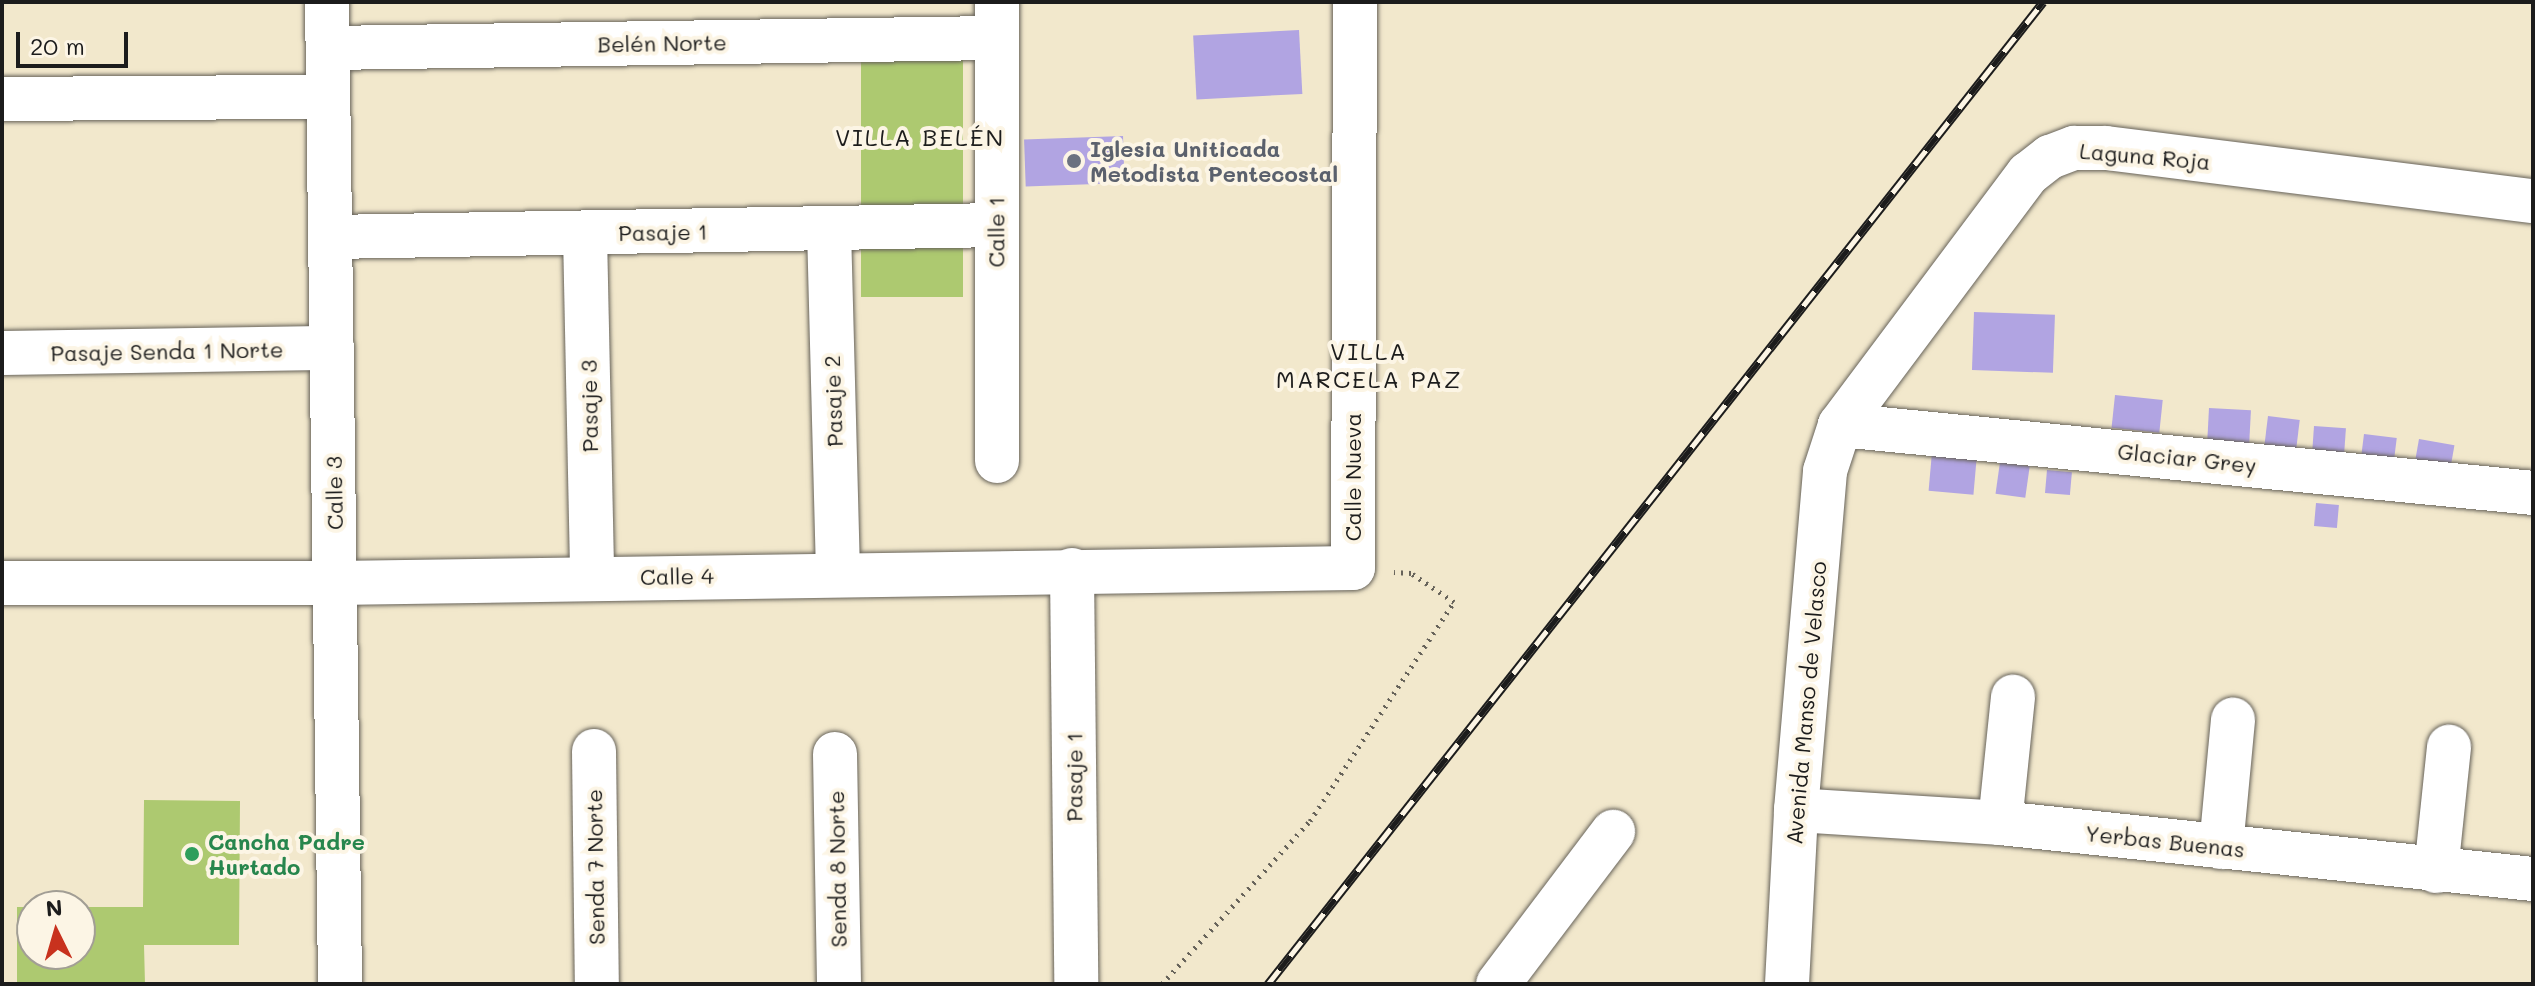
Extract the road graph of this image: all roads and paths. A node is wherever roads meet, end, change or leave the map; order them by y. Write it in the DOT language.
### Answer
graph roads {
  1 [pos="327,2"];
  2 [pos="1355,2"];
  3 [pos="996,20"];
  4 [pos="328,48"];
  5 [pos="328,97"];
  6 [pos="2,99"];
  7 [pos="2533,201"];
  8 [pos="996,225"];
  9 [pos="829,229"];
  10 [pos="585,234"];
  11 [pos="331,237"];
  12 [pos="332,348"];
  13 [pos="2,353"];
  14 [pos="1840,425"];
  15 [pos="997,461"];
  16 [pos="2533,493"];
  17 [pos="1353,568"];
  18 [pos="1072,570"];
  19 [pos="838,574"];
  20 [pos="592,578"];
  21 [pos="2,583"];
  22 [pos="335,583"];
  23 [pos="2013,697"];
  24 [pos="2233,720"];
  25 [pos="2449,747"];
  26 [pos="594,751"];
  27 [pos="835,754"];
  28 [pos="1796,810"];
  29 [pos="2000,823"];
  30 [pos="1613,832"];
  31 [pos="2221,847"];
  32 [pos="2436,871"];
  33 [pos="2533,879"];
  34 [pos="340,984"];
  35 [pos="597,984"];
  36 [pos="839,984"];
  37 [pos="1076,984"];
  38 [pos="1162,984"];
  39 [pos="1498,984"];
  40 [pos="1787,984"];
  1 -- 4 [label="street, Calle 3"];
  2 -- 17 [label="street, Calle Nueva"];
  3 -- 4 [label="street, Belén Norte"];
  3 -- 8 [label="street, Calle 1"];
  4 -- 5 [label="street, Calle 3"];
  5 -- 6 [label="street"];
  5 -- 11 [label="street, Calle 3"];
  7 -- 14 [label="street, Laguna Roja"];
  8 -- 9 [label="street, Pasaje 1"];
  8 -- 15 [label="street, Calle 1"];
  9 -- 10 [label="street, Pasaje 1"];
  9 -- 19 [label="street, Pasaje 2"];
  10 -- 11 [label="street, Pasaje 1"];
  10 -- 20 [label="street, Pasaje 3"];
  11 -- 12 [label="street, Calle 3"];
  12 -- 13 [label="street, Pasaje Senda 1 Norte"];
  12 -- 22 [label="street, Calle 3"];
  14 -- 16 [label="street, Glaciar Grey"];
  14 -- 28 [label="street, Avenida Manso de Velasco"];
  17 -- 18 [label="street, Calle 4"];
  17 -- 38 [label="path"];
  18 -- 19 [label="street, Calle 4"];
  18 -- 37 [label="street, Pasaje 1"];
  19 -- 20 [label="street, Calle 4"];
  20 -- 22 [label="street, Calle 4"];
  21 -- 22 [label="street, Calle 4"];
  22 -- 34 [label="street, Calle 3"];
  23 -- 29 [label="street"];
  24 -- 31 [label="street"];
  25 -- 32 [label="street"];
  26 -- 35 [label="street, Senda 7 Norte"];
  27 -- 36 [label="street, Senda 8 Norte"];
  28 -- 29 [label="street, Yerbas Buenas"];
  28 -- 40 [label="street, Avenida Manso de Velasco"];
  29 -- 31 [label="street, Yerbas Buenas"];
  30 -- 39 [label="street"];
  31 -- 32 [label="street, Yerbas Buenas"];
  32 -- 33 [label="street, Yerbas Buenas"];
}
